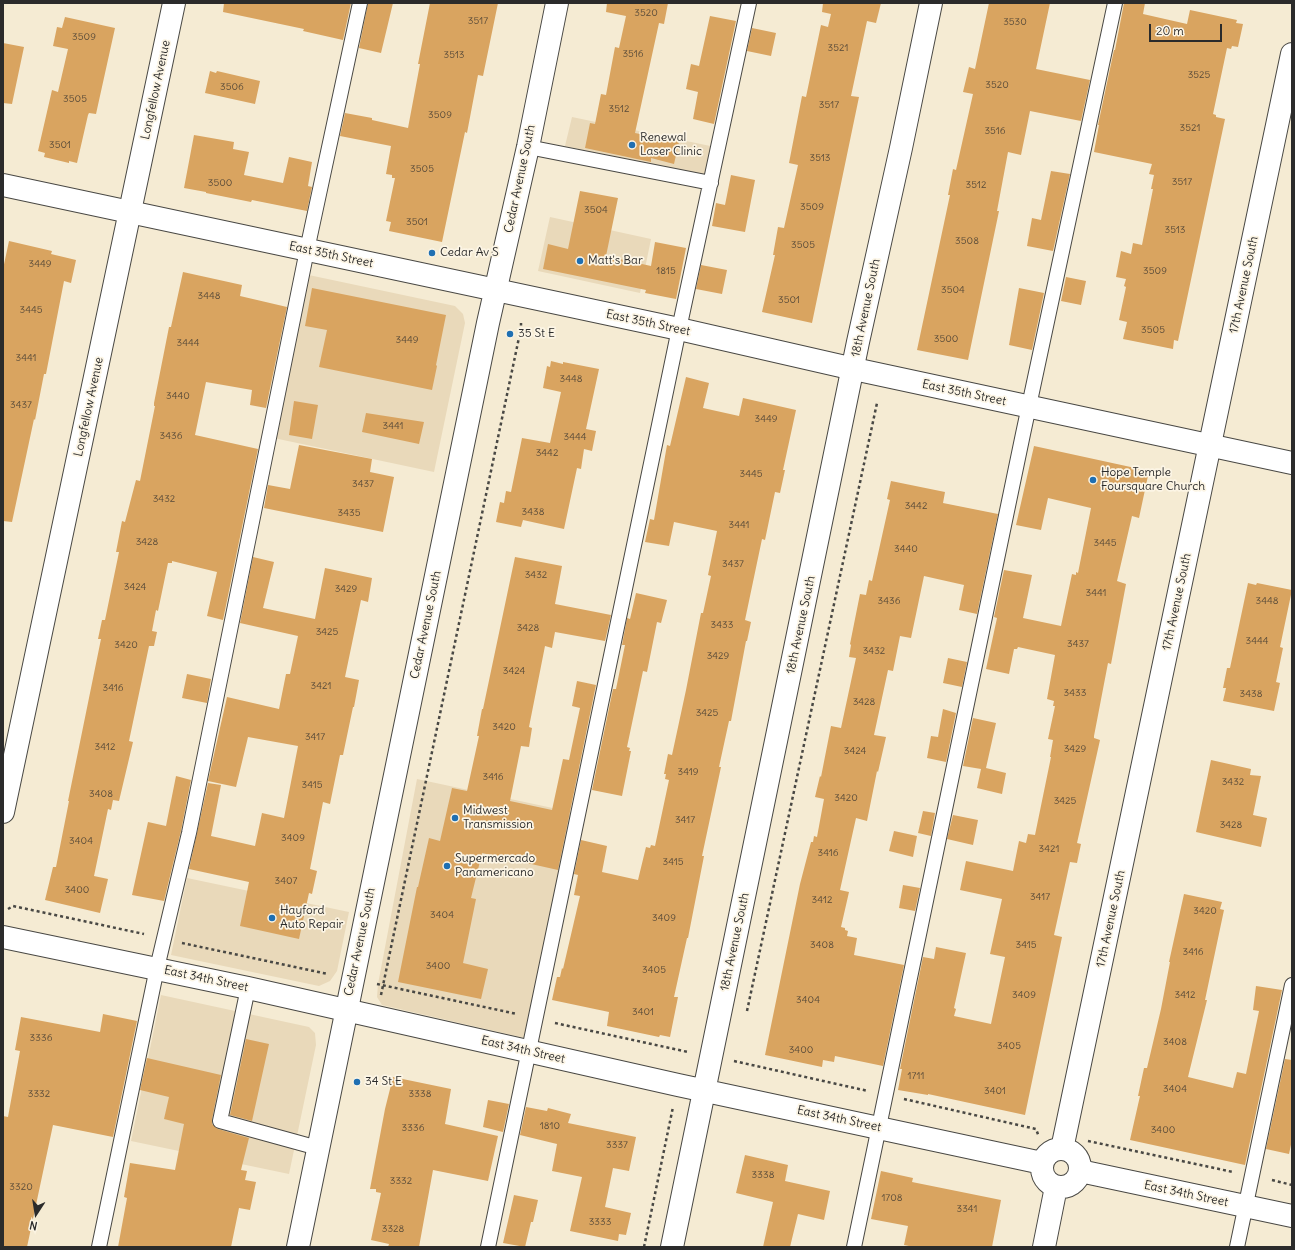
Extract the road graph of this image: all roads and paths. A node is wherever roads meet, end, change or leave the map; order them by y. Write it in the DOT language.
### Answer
graph roads {
  1 [pos="174,3"];
  2 [pos="360,3"];
  3 [pos="556,3"];
  4 [pos="749,3"];
  5 [pos="931,3"];
  6 [pos="1115,3"];
  7 [pos="1292,54"];
  8 [pos="528,147"];
  9 [pos="711,183"];
  10 [pos="3,185"];
  11 [pos="130,213"];
  12 [pos="307,250"];
  13 [pos="495,290"];
  14 [pos="521,323"];
  15 [pos="679,330"];
  16 [pos="854,370"];
  17 [pos="877,403"];
  18 [pos="1029,406"];
  19 [pos="1210,445"];
  20 [pos="1292,463"];
  21 [pos="3,812"];
  22 [pos="3,936"];
  23 [pos="157,968"];
  24 [pos="1292,985"];
  25 [pos="248,988"];
  26 [pos="381,1000"];
  27 [pos="346,1011"];
  28 [pos="746,1015"];
  29 [pos="529,1051"];
  30 [pos="738,1054"];
  31 [pos="735,1066"];
  32 [pos="704,1090"];
  33 [pos="673,1107"];
  34 [pos="879,1127"];
  35 [pos="1087,1141"];
  36 [pos="318,1148"];
  37 [pos="1062,1149"];
  38 [pos="1042,1163"];
  39 [pos="1080,1171"];
  40 [pos="1252,1176"];
  41 [pos="1292,1185"];
  42 [pos="1056,1187"];
  43 [pos="1246,1206"];
  44 [pos="1292,1216"];
  45 [pos="99,1247"];
  46 [pos="298,1247"];
  47 [pos="488,1247"];
  48 [pos="644,1247"];
  49 [pos="672,1247"];
  50 [pos="854,1247"];
  51 [pos="1044,1247"];
  52 [pos="1237,1247"];
  1 -- 11 [label="street, Longfellow Avenue"];
  2 -- 12 [label="lane"];
  3 -- 8 [label="street, Cedar Avenue South"];
  4 -- 9 [label="lane"];
  5 -- 16 [label="street, 18th Avenue South"];
  6 -- 18 [label="lane"];
  7 -- 19 [label="street, 17th Avenue South"];
  8 -- 9 [label="lane"];
  8 -- 13 [label="street, Cedar Avenue South"];
  9 -- 15 [label="lane"];
  10 -- 11 [label="street, East 35th Street"];
  11 -- 12 [label="street, East 35th Street"];
  11 -- 21 [label="street, Longfellow Avenue"];
  12 -- 13 [label="street, East 35th Street"];
  12 -- 23 [label="lane"];
  13 -- 15 [label="street, East 35th Street"];
  13 -- 27 [label="street, Cedar Avenue South"];
  14 -- 26 [label="path"];
  15 -- 16 [label="street, East 35th Street"];
  15 -- 29 [label="lane"];
  16 -- 18 [label="street, East 35th Street"];
  16 -- 32 [label="street, 18th Avenue South"];
  17 -- 28 [label="path"];
  18 -- 19 [label="street, East 35th Street"];
  18 -- 34 [label="lane"];
  19 -- 20 [label="street, East 35th Street"];
  19 -- 37 [label="street, 17th Avenue South"];
  22 -- 23 [label="street, East 34th Street"];
  23 -- 25 [label="street, East 34th Street"];
  23 -- 45 [label="lane"];
  24 -- 40 [label="lane"];
  25 -- 27 [label="street, East 34th Street"];
  25 -- 36 [label="lane"];
  27 -- 29 [label="street, East 34th Street"];
  27 -- 36 [label="street, Cedar Avenue South"];
  29 -- 32 [label="street, East 34th Street"];
  29 -- 47 [label="lane"];
  30 -- 31 [label="path"];
  32 -- 34 [label="street, East 34th Street"];
  32 -- 49 [label="street, 18th Avenue South"];
  33 -- 48 [label="path"];
  34 -- 38 [label="street, East 34th Street"];
  34 -- 50 [label="lane"];
  35 -- 40 [label="path"];
  36 -- 46 [label="street, Cedar Avenue South"];
  37 -- 38 [label="street"];
  37 -- 39 [label="street"];
  38 -- 42 [label="street"];
  39 -- 42 [label="street"];
  39 -- 43 [label="street, East 34th Street"];
  40 -- 41 [label="path"];
  40 -- 43 [label="lane"];
  42 -- 51 [label="street"];
  43 -- 44 [label="street, East 34th Street"];
  43 -- 52 [label="lane"];
}
